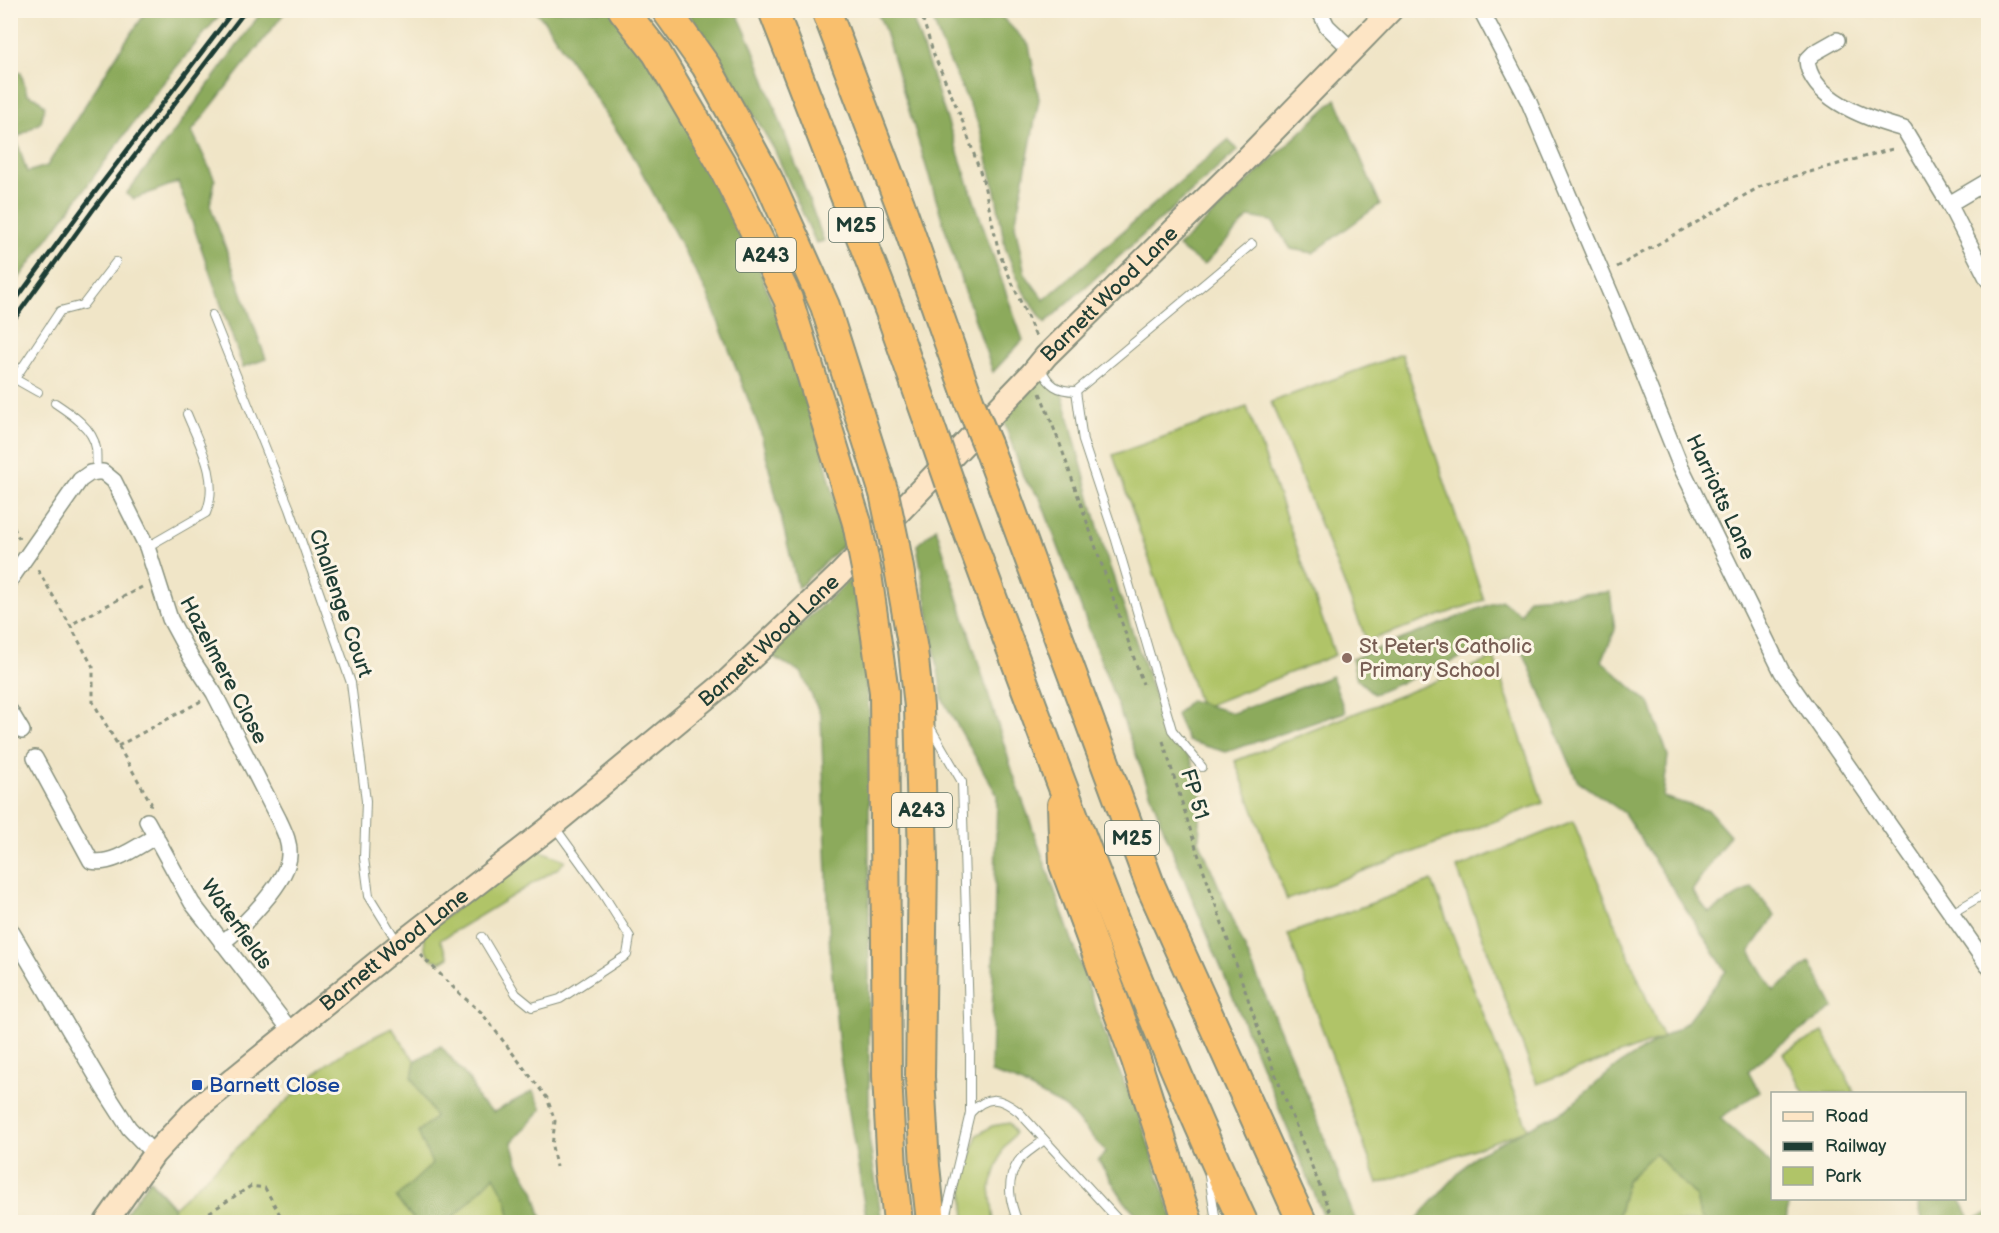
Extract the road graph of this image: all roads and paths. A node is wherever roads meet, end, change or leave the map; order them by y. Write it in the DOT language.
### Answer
graph roads {
  1 [pos="623,10"];
  2 [pos="666,10"];
  3 [pos="773,10"];
  4 [pos="826,10"];
  5 [pos="920,10"];
  6 [pos="1319,10"];
  7 [pos="1391,10"];
  8 [pos="1481,10"];
  9 [pos="1837,40"];
  10 [pos="1352,51"];
  11 [pos="1912,143"];
  12 [pos="1989,181"];
  13 [pos="1948,204"];
  14 [pos="1252,244"];
  15 [pos="116,262"];
  16 [pos="1603,276"];
  17 [pos="1989,280"];
  18 [pos="212,315"];
  19 [pos="1039,365"];
  20 [pos="13,382"];
  21 [pos="1076,391"];
  22 [pos="38,392"];
  23 [pos="55,403"];
  24 [pos="187,414"];
  25 [pos="97,472"];
  26 [pos="147,546"];
  27 [pos="30,552"];
  28 [pos="10,580"];
  29 [pos="158,582"];
  30 [pos="70,625"];
  31 [pos="1146,692"];
  32 [pos="214,693"];
  33 [pos="919,707"];
  34 [pos="10,711"];
  35 [pos="22,731"];
  36 [pos="1162,736"];
  37 [pos="118,746"];
  38 [pos="35,758"];
  39 [pos="1202,767"];
  40 [pos="1061,784"];
  41 [pos="147,821"];
  42 [pos="553,825"];
  43 [pos="156,836"];
  44 [pos="1989,892"];
  45 [pos="1952,913"];
  46 [pos="10,929"];
  47 [pos="482,937"];
  48 [pos="403,942"];
  49 [pos="222,944"];
  50 [pos="1989,966"];
  51 [pos="291,1031"];
  52 [pos="969,1113"];
  53 [pos="1203,1138"];
  54 [pos="1044,1140"];
  55 [pos="154,1154"];
  56 [pos="556,1167"];
  57 [pos="106,1222"];
  58 [pos="194,1222"];
  59 [pos="284,1222"];
  60 [pos="898,1222"];
  61 [pos="931,1222"];
  62 [pos="944,1222"];
  63 [pos="1018,1222"];
  64 [pos="1120,1222"];
  65 [pos="1188,1222"];
  66 [pos="1216,1222"];
  67 [pos="1243,1222"];
  68 [pos="1302,1222"];
  69 [pos="1334,1222"];
  1 -- 60 [label="highway, A243, bridge"];
  2 -- 33 [label="highway, A243, bridge"];
  3 -- 40 [label="highway, M25, bridge"];
  4 -- 68 [label="highway, M25, bridge"];
  5 -- 19 [label="path"];
  6 -- 10 [label="street"];
  7 -- 10 [label="street, Barnett Wood Lane"];
  8 -- 16 [label="street, Harriotts Lane"];
  9 -- 11 [label="street"];
  10 -- 19 [label="street, Barnett Wood Lane"];
  11 -- 13 [label="street"];
  11 -- 16 [label="path"];
  12 -- 13 [label="street"];
  13 -- 17 [label="street"];
  14 -- 21 [label="lane"];
  15 -- 20 [label="lane"];
  16 -- 45 [label="street, Harriotts Lane"];
  18 -- 48 [label="lane, Challenge Court"];
  19 -- 21 [label="lane"];
  19 -- 31 [label="path"];
  19 -- 42 [label="street, Barnett Wood Lane"];
  20 -- 22 [label="lane"];
  21 -- 39 [label="lane"];
  23 -- 25 [label="lane"];
  24 -- 26 [label="lane"];
  25 -- 26 [label="street, Hazelmere Close"];
  25 -- 27 [label="street"];
  26 -- 29 [label="street, Hazelmere Close"];
  27 -- 28 [label="street"];
  27 -- 30 [label="path"];
  29 -- 30 [label="path"];
  29 -- 32 [label="street, Hazelmere Close"];
  30 -- 37 [label="path"];
  32 -- 37 [label="path"];
  32 -- 49 [label="street, Hazelmere Close"];
  33 -- 52 [label="lane"];
  33 -- 61 [label="highway, A243"];
  34 -- 35 [label="street"];
  36 -- 69 [label="path, FP 51"];
  37 -- 41 [label="path"];
  38 -- 43 [label="street"];
  40 -- 53 [label="highway, M25"];
  40 -- 65 [label="highway, M25"];
  41 -- 43 [label="street, Waterfields"];
  42 -- 47 [label="lane"];
  42 -- 48 [label="street, Barnett Wood Lane"];
  43 -- 49 [label="street, Waterfields"];
  44 -- 45 [label="lane"];
  45 -- 50 [label="street, Harriotts Lane"];
  46 -- 55 [label="street"];
  48 -- 51 [label="street, Barnett Wood Lane"];
  48 -- 56 [label="path"];
  49 -- 51 [label="street, Waterfields"];
  51 -- 55 [label="street, Barnett Wood Lane"];
  52 -- 54 [label="lane"];
  52 -- 62 [label="lane"];
  53 -- 66 [label="lane"];
  53 -- 67 [label="highway, M25"];
  54 -- 63 [label="lane"];
  54 -- 64 [label="lane"];
  55 -- 57 [label="street, Barnett Wood Lane"];
  58 -- 59 [label="path"];
}
